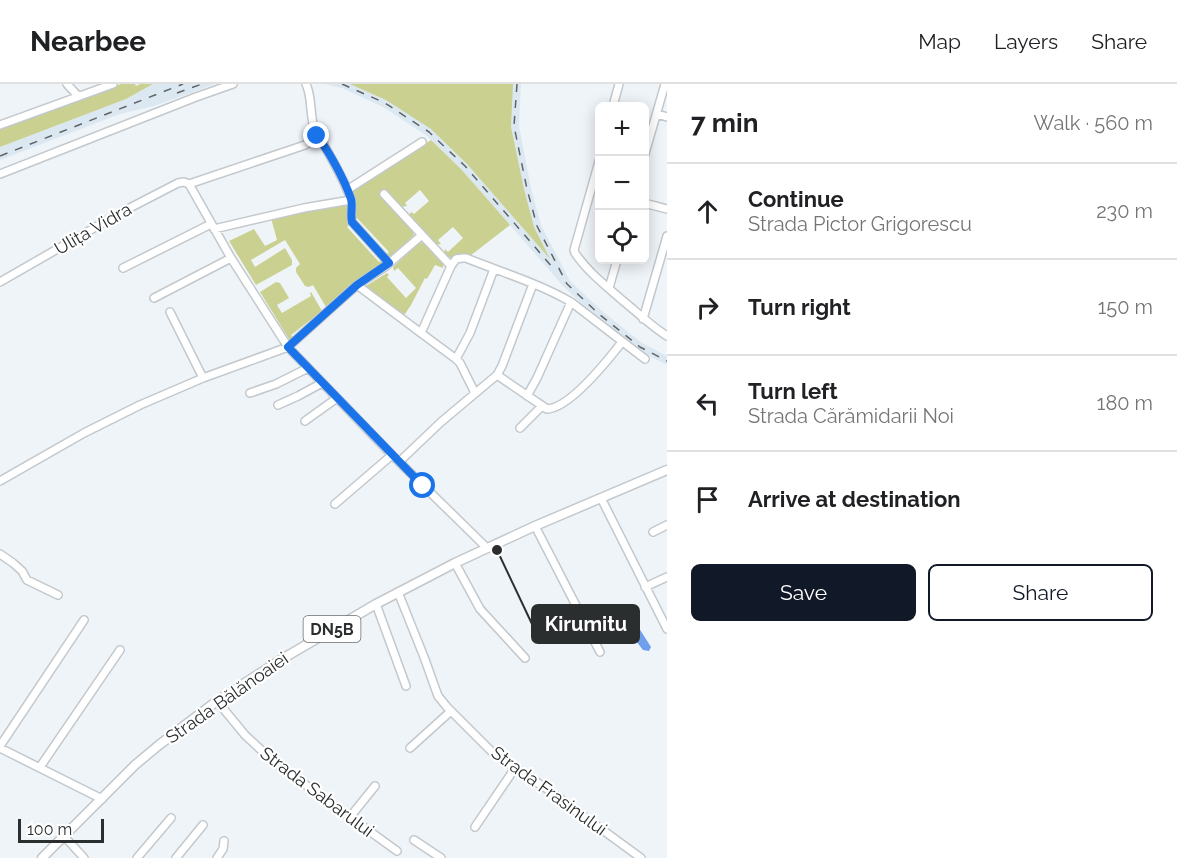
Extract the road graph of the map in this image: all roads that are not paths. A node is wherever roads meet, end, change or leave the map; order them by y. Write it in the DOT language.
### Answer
graph roads {
  1 [pos="67,84"];
  2 [pos="113,84"];
  3 [pos="233,84"];
  4 [pos="306,84"];
  5 [pos="619,84"];
  6 [pos="665,84"];
  7 [pos="78,96"];
  8 [pos="614,102"];
  9 [pos="657,114"];
  10 [pos="667,117"];
  11 [pos="0,125"];
  12 [pos="649,126"];
  13 [pos="317,136"];
  14 [pos="422,142"];
  15 [pos="0,174"];
  16 [pos="595,182"];
  17 [pos="189,184"];
  18 [pos="347,190"];
  19 [pos="384,194"];
  20 [pos="351,200"];
  21 [pos="649,204"];
  22 [pos="667,209"];
  23 [pos="212,226"];
  24 [pos="422,235"];
  25 [pos="667,236"];
  26 [pos="231,258"];
  27 [pos="389,263"];
  28 [pos="616,264"];
  29 [pos="451,266"];
  30 [pos="123,268"];
  31 [pos="494,269"];
  32 [pos="0,282"];
  33 [pos="533,284"];
  34 [pos="357,285"];
  35 [pos="609,288"];
  36 [pos="154,298"];
  37 [pos="571,302"];
  38 [pos="170,312"];
  39 [pos="644,319"];
  40 [pos="421,333"];
  41 [pos="667,336"];
  42 [pos="622,342"];
  43 [pos="288,347"];
  44 [pos="456,359"];
  45 [pos="645,359"];
  46 [pos="308,368"];
  47 [pos="497,375"];
  48 [pos="203,378"];
  49 [pos="322,383"];
  50 [pos="250,393"];
  51 [pos="475,393"];
  52 [pos="527,396"];
  53 [pos="337,398"];
  54 [pos="278,405"];
  55 [pos="542,406"];
  56 [pos="305,421"];
  57 [pos="520,428"];
  58 [pos="392,455"];
  59 [pos="399,462"];
  60 [pos="667,470"];
  61 [pos="0,481"];
  62 [pos="602,498"];
  63 [pos="335,504"];
  64 [pos="667,525"];
  65 [pos="535,526"];
  66 [pos="653,532"];
  67 [pos="487,548"];
  68 [pos="0,554"];
  69 [pos="455,563"];
  70 [pos="667,577"];
  71 [pos="645,587"];
  72 [pos="398,592"];
  73 [pos="58,595"];
  74 [pos="376,604"];
  75 [pos="84,620"];
  76 [pos="667,629"];
  77 [pos="120,651"];
  78 [pos="600,652"];
  79 [pos="525,658"];
  80 [pos="406,686"];
  81 [pos="218,701"];
  82 [pos="451,711"];
  83 [pos="0,747"];
  84 [pos="410,748"];
  85 [pos="40,767"];
  86 [pos="515,768"];
  87 [pos="375,786"];
  88 [pos="102,799"];
  89 [pos="351,817"];
  90 [pos="171,818"];
  91 [pos="204,825"];
  92 [pos="475,827"];
  93 [pos="64,836"];
  94 [pos="414,840"];
  95 [pos="224,841"];
  96 [pos="397,851"];
  97 [pos="42,858"];
  98 [pos="84,858"];
  99 [pos="137,858"];
  100 [pos="176,858"];
  101 [pos="217,858"];
  102 [pos="441,858"];
  103 [pos="641,858"];
  1 -- 7 [label="street"];
  2 -- 7 [label="street"];
  3 -- 15 [label="street"];
  4 -- 13 [label="street"];
  5 -- 8 [label="street"];
  6 -- 9 [label="street"];
  7 -- 11 [label="street"];
  9 -- 10 [label="street"];
  9 -- 12 [label="street"];
  13 -- 17 [label="street, Ulița Vidra"];
  13 -- 18 [label="street"];
  14 -- 18 [label="street"];
  16 -- 35 [label="street"];
  17 -- 23 [label="street"];
  17 -- 32 [label="street, Ulița Vidra"];
  18 -- 20 [label="street"];
  19 -- 24 [label="street"];
  20 -- 23 [label="street"];
  20 -- 27 [label="street"];
  21 -- 22 [label="street"];
  23 -- 26 [label="street"];
  23 -- 30 [label="street"];
  24 -- 27 [label="street"];
  24 -- 29 [label="street"];
  25 -- 39 [label="street"];
  26 -- 36 [label="street"];
  26 -- 43 [label="street"];
  27 -- 34 [label="street"];
  28 -- 35 [label="street"];
  29 -- 31 [label="street"];
  29 -- 40 [label="street"];
  31 -- 33 [label="street"];
  31 -- 44 [label="street"];
  33 -- 37 [label="street"];
  33 -- 47 [label="street"];
  34 -- 40 [label="street"];
  34 -- 43 [label="street"];
  35 -- 39 [label="street"];
  37 -- 42 [label="street"];
  37 -- 52 [label="street"];
  38 -- 48 [label="street"];
  39 -- 41 [label="street"];
  40 -- 44 [label="street"];
  42 -- 45 [label="street"];
  42 -- 55 [label="street"];
  43 -- 46 [label="street"];
  43 -- 48 [label="street"];
  44 -- 51 [label="street"];
  46 -- 49 [label="street"];
  46 -- 50 [label="street"];
  47 -- 51 [label="street"];
  47 -- 52 [label="street"];
  48 -- 61 [label="street"];
  49 -- 53 [label="street"];
  49 -- 54 [label="street"];
  51 -- 59 [label="street"];
  52 -- 55 [label="street"];
  53 -- 56 [label="street"];
  53 -- 58 [label="street"];
  55 -- 57 [label="street"];
  58 -- 59 [label="street"];
  58 -- 63 [label="street"];
  59 -- 67 [label="street"];
  60 -- 62 [label="main road, Strada Bălănoaiei / DN5B"];
  62 -- 65 [label="main road, Strada Bălănoaiei / DN5B"];
  62 -- 71 [label="street"];
  64 -- 66 [label="street"];
  65 -- 67 [label="main road, Strada Bălănoaiei / DN5B"];
  65 -- 78 [label="street"];
  67 -- 69 [label="main road, Strada Bălănoaiei / DN5B"];
  68 -- 73 [label="street"];
  69 -- 72 [label="main road, Strada Bălănoaiei / DN5B"];
  69 -- 79 [label="street"];
  70 -- 71 [label="street"];
  71 -- 76 [label="street"];
  72 -- 74 [label="main road, Strada Bălănoaiei / DN5B"];
  72 -- 82 [label="street, Strada Frasinului"];
  74 -- 80 [label="street"];
  74 -- 81 [label="main road, Strada Bălănoaiei / DN5B"];
  75 -- 83 [label="street"];
  77 -- 85 [label="street"];
  81 -- 88 [label="main road, Strada Bălănoaiei / DN5B"];
  81 -- 89 [label="street, Strada Sabarului"];
  82 -- 84 [label="street"];
  82 -- 86 [label="street, Strada Frasinului"];
  83 -- 85 [label="street"];
  85 -- 88 [label="street"];
  86 -- 92 [label="street"];
  86 -- 103 [label="street, Strada Frasinului"];
  87 -- 89 [label="street"];
  88 -- 93 [label="main road, Strada Bălănoaiei / DN5B"];
  89 -- 96 [label="street, Strada Sabarului"];
  90 -- 99 [label="street"];
  91 -- 100 [label="street"];
  93 -- 97 [label="main road, Strada Bălănoaiei / DN5B"];
  93 -- 98 [label="street"];
  94 -- 102 [label="street"];
  95 -- 101 [label="street"];
}
